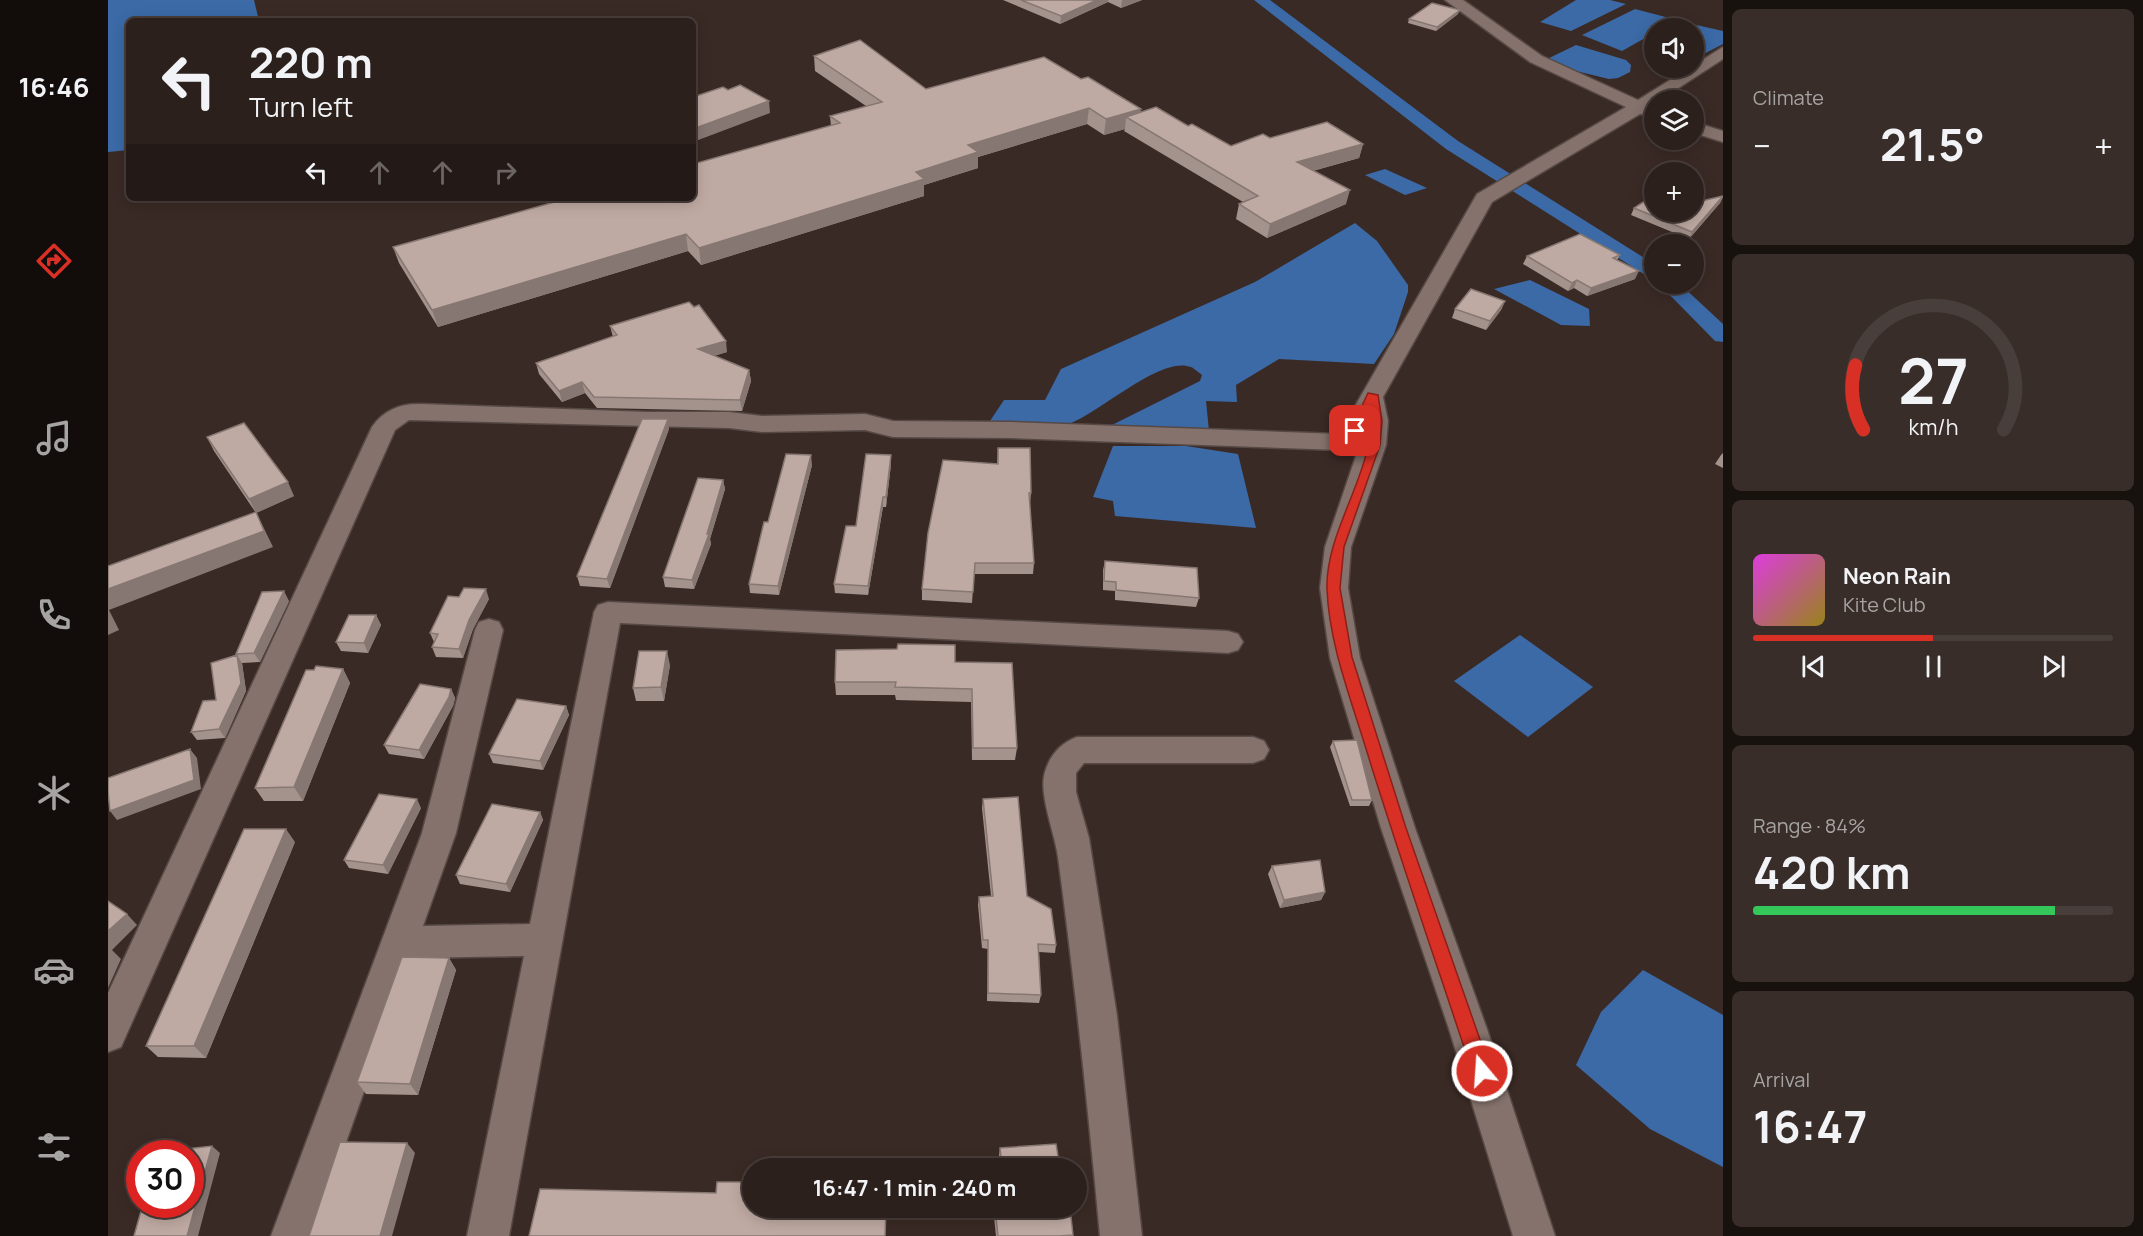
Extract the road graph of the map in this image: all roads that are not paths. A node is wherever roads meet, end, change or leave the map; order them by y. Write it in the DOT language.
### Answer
graph roads {
  1 [pos="1453,0"];
  2 [pos="1723,52"];
  3 [pos="1673,90"];
  4 [pos="1644,110"];
  5 [pos="1644,112"];
  6 [pos="1704,130"];
  7 [pos="1723,137"];
  8 [pos="1372,395"];
  9 [pos="489,630"];
  10 [pos="1228,642"];
  11 [pos="1254,750"];
  12 [pos="545,940"];
  13 [pos="399,942"];
  14 [pos="108,1034"];
  15 [pos="292,1236"];
  16 [pos="488,1236"];
  17 [pos="1121,1236"];
  18 [pos="1534,1236"];
  1 -- 4 [label="street"];
  2 -- 3 [label="street"];
  5 -- 8 [label="street"];
  6 -- 7 [label="street"];
  8 -- 14 [label="street"];
  8 -- 18 [label="street"];
  9 -- 13 [label="street"];
  10 -- 12 [label="street"];
  11 -- 17 [label="street"];
  12 -- 13 [label="street"];
  12 -- 16 [label="street"];
  13 -- 15 [label="street"];
}
